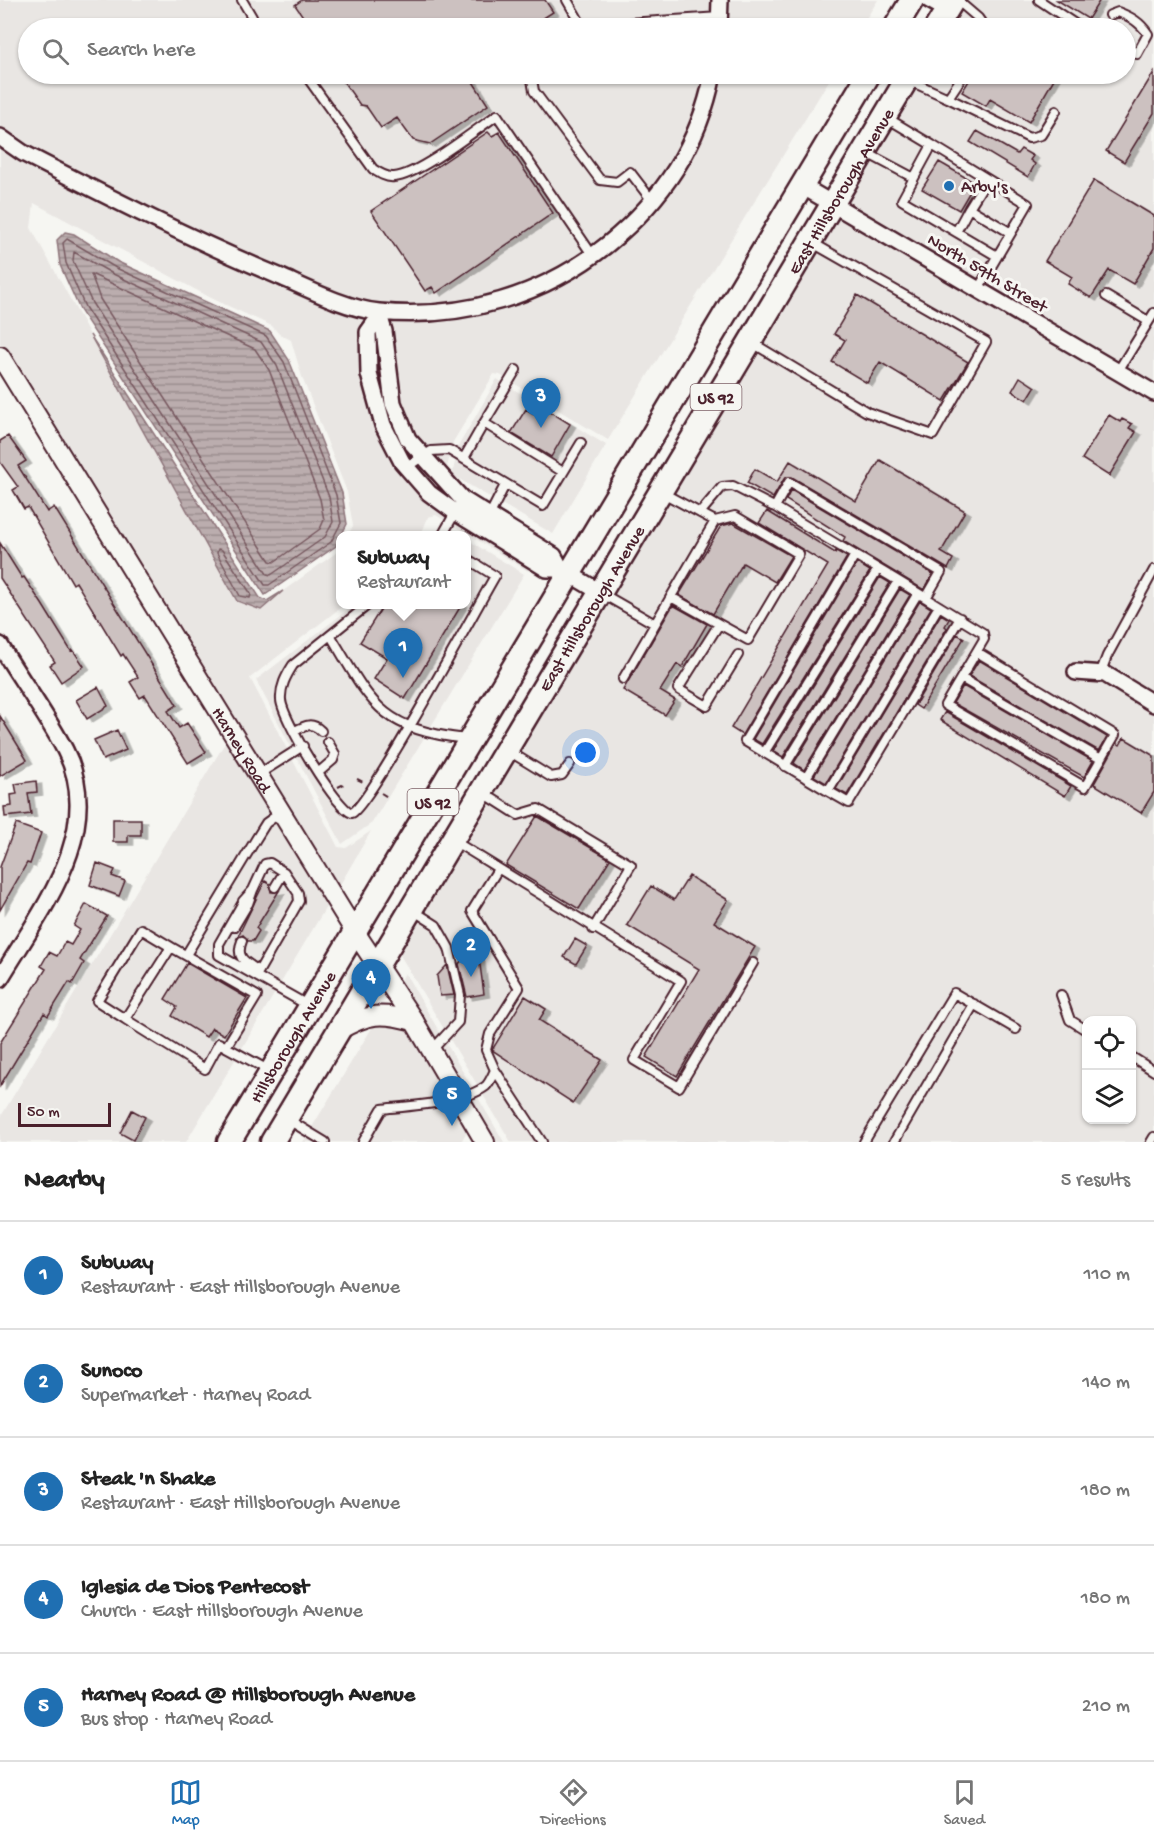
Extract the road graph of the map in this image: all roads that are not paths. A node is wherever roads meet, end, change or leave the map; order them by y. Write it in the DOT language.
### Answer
graph roads {
  1 [pos="242,0"];
  2 [pos="567,0"];
  3 [pos="720,0"];
  4 [pos="897,0"];
  5 [pos="912,0"];
  6 [pos="1039,0"];
  7 [pos="945,8"];
  8 [pos="1110,15"];
  9 [pos="252,18"];
  10 [pos="576,18"];
  11 [pos="720,18"];
  12 [pos="891,18"];
  13 [pos="902,18"];
  14 [pos="978,18"];
  15 [pos="1066,18"];
  16 [pos="1132,18"];
  17 [pos="1136,20"];
  18 [pos="1136,53"];
  19 [pos="313,84"];
  20 [pos="533,84"];
  21 [pos="710,84"];
  22 [pos="863,84"];
  23 [pos="903,84"];
  24 [pos="923,84"];
  25 [pos="957,84"];
  26 [pos="948,98"];
  27 [pos="1056,111"];
  28 [pos="884,116"];
  29 [pos="0,137"];
  30 [pos="932,145"];
  31 [pos="864,151"];
  32 [pos="914,178"];
  33 [pos="987,179"];
  34 [pos="802,186"];
  35 [pos="653,202"];
  36 [pos="833,203"];
  37 [pos="969,208"];
  38 [pos="956,232"];
  39 [pos="1011,233"];
  40 [pos="810,242"];
  41 [pos="593,256"];
  42 [pos="998,256"];
  43 [pos="978,289"];
  44 [pos="1107,296"];
  45 [pos="1154,313"];
  46 [pos="378,315"];
  47 [pos="1149,321"];
  48 [pos="750,342"];
  49 [pos="0,356"];
  50 [pos="516,370"];
  51 [pos="1118,371"];
  52 [pos="1154,393"];
  53 [pos="484,423"];
  54 [pos="581,443"];
  55 [pos="421,456"];
  56 [pos="464,458"];
  57 [pos="407,467"];
  58 [pos="563,472"];
  59 [pos="505,485"];
  60 [pos="660,491"];
  61 [pos="458,506"];
  62 [pos="775,507"];
  63 [pos="700,513"];
  64 [pos="489,518"];
  65 [pos="715,521"];
  66 [pos="445,531"];
  67 [pos="855,555"];
  68 [pos="471,561"];
  69 [pos="878,569"];
  70 [pos="1154,570"];
  71 [pos="565,572"];
  72 [pos="898,581"];
  73 [pos="600,592"];
  74 [pos="918,592"];
  75 [pos="671,597"];
  76 [pos="926,598"];
  77 [pos="939,606"];
  78 [pos="363,609"];
  79 [pos="960,618"];
  80 [pos="655,624"];
  81 [pos="719,624"];
  82 [pos="331,636"];
  83 [pos="0,645"];
  84 [pos="977,652"];
  85 [pos="738,655"];
  86 [pos="1076,672"];
  87 [pos="1100,674"];
  88 [pos="961,678"];
  89 [pos="623,679"];
  90 [pos="1154,704"];
  91 [pos="408,726"];
  92 [pos="295,731"];
  93 [pos="321,731"];
  94 [pos="470,740"];
  95 [pos="328,742"];
  96 [pos="303,746"];
  97 [pos="506,750"];
  98 [pos="764,753"];
  99 [pos="1101,759"];
  100 [pos="570,764"];
  101 [pos="786,766"];
  102 [pos="319,772"];
  103 [pos="258,775"];
  104 [pos="806,778"];
  105 [pos="828,791"];
  106 [pos="481,792"];
  107 [pos="281,812"];
  108 [pos="452,840"];
  109 [pos="498,869"];
  110 [pos="284,872"];
  111 [pos="275,887"];
  112 [pos="411,909"];
  113 [pos="593,929"];
  114 [pos="355,932"];
  115 [pos="242,941"];
  116 [pos="171,947"];
  117 [pos="186,955"];
  118 [pos="753,963"];
  119 [pos="377,967"];
  120 [pos="257,974"];
  121 [pos="0,979"];
  122 [pos="1061,995"];
  123 [pos="974,1004"];
  124 [pos="310,1007"];
  125 [pos="125,1019"];
  126 [pos="414,1021"];
  127 [pos="1082,1028"];
  128 [pos="1016,1029"];
  129 [pos="339,1030"];
  130 [pos="226,1047"];
  131 [pos="432,1050"];
  132 [pos="1136,1060"];
  133 [pos="495,1070"];
  134 [pos="1154,1071"];
  135 [pos="271,1072"];
  136 [pos="461,1097"];
  137 [pos="286,1119"];
  138 [pos="1154,1137"];
  139 [pos="229,1142"];
  140 [pos="272,1142"];
  141 [pos="325,1142"];
  142 [pos="363,1142"];
  143 [pos="485,1142"];
  144 [pos="542,1142"];
  145 [pos="864,1142"];
  146 [pos="894,1142"];
  147 [pos="1151,1142"];
  1 -- 9 [label="lane"];
  2 -- 10 [label="lane"];
  3 -- 11 [label="street"];
  4 -- 12 [label="main road"];
  5 -- 13 [label="main road"];
  6 -- 15 [label="lane"];
  7 -- 14 [label="lane"];
  8 -- 16 [label="lane"];
  17 -- 18 [label="lane"];
  19 -- 41 [label="lane"];
  20 -- 35 [label="lane"];
  21 -- 35 [label="street"];
  22 -- 34 [label="main road, East Hillsborough Avenue / US 92"];
  23 -- 28 [label="main road, East Hillsborough Avenue / US 92"];
  24 -- 26 [label="lane"];
  25 -- 26 [label="lane"];
  26 -- 27 [label="lane"];
  28 -- 30 [label="lane"];
  28 -- 31 [label="main road, East Hillsborough Avenue / US 92"];
  29 -- 46 [label="street"];
  30 -- 32 [label="lane"];
  30 -- 33 [label="lane"];
  31 -- 32 [label="lane"];
  31 -- 36 [label="main road, East Hillsborough Avenue / US 92"];
  32 -- 38 [label="lane"];
  33 -- 37 [label="lane"];
  33 -- 39 [label="lane"];
  34 -- 36 [label="street, North 59th Street"];
  34 -- 71 [label="main road, East Hillsborough Avenue / US 92"];
  35 -- 41 [label="street"];
  36 -- 40 [label="main road, East Hillsborough Avenue / US 92"];
  36 -- 43 [label="street, North 59th Street"];
  37 -- 38 [label="lane"];
  37 -- 39 [label="lane"];
  38 -- 42 [label="lane"];
  39 -- 42 [label="lane"];
  40 -- 48 [label="main road, East Hillsborough Avenue / US 92"];
  40 -- 48 [label="lane"];
  41 -- 46 [label="street"];
  42 -- 43 [label="lane"];
  43 -- 51 [label="street, North 59th Street"];
  44 -- 47 [label="lane"];
  45 -- 47 [label="lane"];
  46 -- 55 [label="street"];
  46 -- 57 [label="street"];
  47 -- 51 [label="lane"];
  48 -- 60 [label="main road, East Hillsborough Avenue / US 92"];
  49 -- 103 [label="street, Harney Road"];
  50 -- 53 [label="lane"];
  51 -- 52 [label="street, North 59th Street"];
  53 -- 56 [label="lane"];
  53 -- 58 [label="lane"];
  54 -- 58 [label="lane"];
  55 -- 56 [label="lane"];
  55 -- 57 [label="lane"];
  55 -- 61 [label="street"];
  56 -- 59 [label="lane"];
  57 -- 61 [label="street"];
  58 -- 59 [label="lane"];
  59 -- 64 [label="lane"];
  60 -- 63 [label="lane"];
  60 -- 73 [label="main road, East Hillsborough Avenue / US 92"];
  61 -- 64 [label="street"];
  61 -- 66 [label="lane"];
  61 -- 71 [label="street"];
  62 -- 63 [label="lane"];
  62 -- 67 [label="lane"];
  62 -- 76 [label="lane"];
  63 -- 65 [label="lane"];
  64 -- 71 [label="street"];
  65 -- 75 [label="lane"];
  65 -- 81 [label="lane"];
  67 -- 69 [label="lane"];
  67 -- 98 [label="lane"];
  68 -- 91 [label="lane"];
  69 -- 72 [label="lane"];
  69 -- 98 [label="lane"];
  70 -- 87 [label="lane"];
  71 -- 73 [label="street"];
  71 -- 94 [label="main road, East Hillsborough Avenue / US 92"];
  72 -- 74 [label="lane"];
  72 -- 101 [label="lane"];
  73 -- 80 [label="lane"];
  73 -- 97 [label="main road, East Hillsborough Avenue / US 92"];
  74 -- 76 [label="lane"];
  74 -- 104 [label="lane"];
  75 -- 80 [label="lane"];
  75 -- 81 [label="lane"];
  76 -- 77 [label="lane"];
  77 -- 79 [label="lane"];
  77 -- 105 [label="lane"];
  78 -- 82 [label="lane"];
  79 -- 84 [label="lane"];
  79 -- 105 [label="lane"];
  80 -- 89 [label="lane"];
  81 -- 85 [label="lane"];
  82 -- 91 [label="lane"];
  82 -- 92 [label="lane"];
  83 -- 121 [label="street"];
  84 -- 88 [label="lane"];
  84 -- 99 [label="lane"];
  86 -- 87 [label="street"];
  87 -- 90 [label="street"];
  88 -- 99 [label="lane"];
  88 -- 99 [label="lane"];
  91 -- 94 [label="lane"];
  91 -- 102 [label="lane"];
  92 -- 93 [label="lane"];
  92 -- 96 [label="lane"];
  94 -- 114 [label="main road, East Hillsborough Avenue / US 92"];
  95 -- 102 [label="lane"];
  96 -- 102 [label="lane"];
  96 -- 103 [label="lane"];
  97 -- 100 [label="lane"];
  97 -- 106 [label="main road, East Hillsborough Avenue / US 92"];
  98 -- 101 [label="lane"];
  101 -- 104 [label="lane"];
  103 -- 107 [label="street, Harney Road"];
  104 -- 105 [label="lane"];
  106 -- 108 [label="main road, East Hillsborough Avenue / US 92"];
  106 -- 113 [label="lane"];
  107 -- 114 [label="street, Harney Road"];
  107 -- 117 [label="lane"];
  108 -- 109 [label="lane"];
  108 -- 112 [label="main road, East Hillsborough Avenue / US 92"];
  109 -- 113 [label="lane"];
  109 -- 133 [label="lane"];
  110 -- 111 [label="lane"];
  110 -- 120 [label="lane"];
  110 -- 120 [label="lane"];
  112 -- 119 [label="main road, East Hillsborough Avenue / US 92"];
  112 -- 131 [label="lane"];
  113 -- 118 [label="lane"];
  114 -- 119 [label="street, Harney Road"];
  114 -- 124 [label="main road, Hillsborough Avenue / US 92"];
  115 -- 120 [label="lane"];
  116 -- 117 [label="lane"];
  116 -- 125 [label="lane"];
  116 -- 125 [label="lane"];
  117 -- 130 [label="lane"];
  119 -- 126 [label="street, Harney Road"];
  119 -- 129 [label="main road, East Hillsborough Avenue / US 92"];
  120 -- 124 [label="lane"];
  122 -- 127 [label="lane"];
  123 -- 128 [label="lane"];
  123 -- 145 [label="lane"];
  123 -- 146 [label="lane"];
  124 -- 135 [label="main road, Hillsborough Avenue / US 92"];
  125 -- 130 [label="lane"];
  126 -- 129 [label="street"];
  126 -- 131 [label="street, Harney Road"];
  129 -- 137 [label="main road, East Hillsborough Avenue / US 92"];
  130 -- 135 [label="lane"];
  131 -- 136 [label="street, Harney Road"];
  132 -- 134 [label="lane"];
  133 -- 136 [label="lane"];
  133 -- 144 [label="lane"];
  135 -- 139 [label="main road, Hillsborough Avenue / US 92"];
  136 -- 142 [label="lane"];
  136 -- 143 [label="street, Harney Road"];
  137 -- 140 [label="main road, East Hillsborough Avenue / US 92"];
  137 -- 141 [label="lane"];
  138 -- 147 [label="lane"];
}
